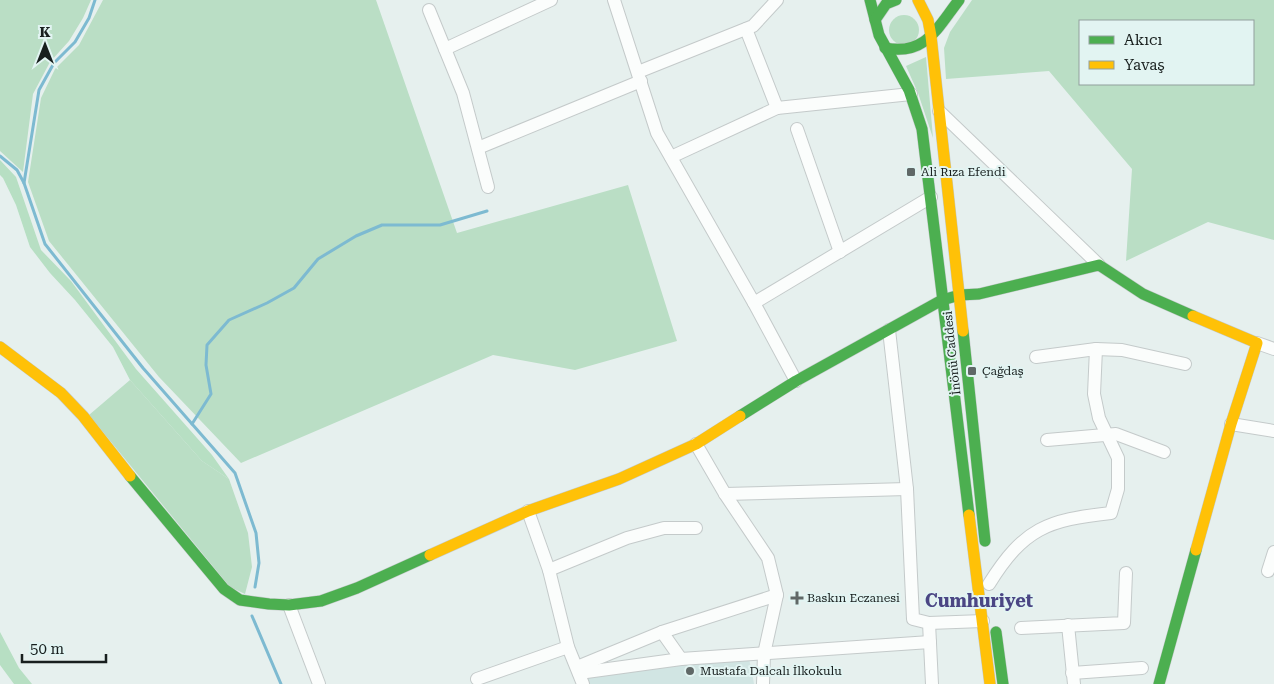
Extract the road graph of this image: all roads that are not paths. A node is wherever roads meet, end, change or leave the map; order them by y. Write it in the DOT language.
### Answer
graph roads {
  1 [pos="551,0"];
  2 [pos="614,0"];
  3 [pos="777,0"];
  4 [pos="870,0"];
  5 [pos="896,0"];
  6 [pos="918,0"];
  7 [pos="959,0"];
  8 [pos="429,10"];
  9 [pos="875,20"];
  10 [pos="746,29"];
  11 [pos="931,36"];
  12 [pos="885,48"];
  13 [pos="445,49"];
  14 [pos="640,77"];
  15 [pos="911,94"];
  16 [pos="777,108"];
  17 [pos="939,111"];
  18 [pos="797,129"];
  19 [pos="478,148"];
  20 [pos="671,157"];
  21 [pos="488,187"];
  22 [pos="931,197"];
  23 [pos="840,252"];
  24 [pos="1099,265"];
  25 [pos="960,295"];
  26 [pos="942,300"];
  27 [pos="754,303"];
  28 [pos="889,330"];
  29 [pos="1257,343"];
  30 [pos="0,347"];
  31 [pos="1096,349"];
  32 [pos="1274,349"];
  33 [pos="1036,357"];
  34 [pos="1185,364"];
  35 [pos="796,381"];
  36 [pos="1231,424"];
  37 [pos="1274,432"];
  38 [pos="1106,434"];
  39 [pos="1047,440"];
  40 [pos="696,444"];
  41 [pos="1164,452"];
  42 [pos="907,489"];
  43 [pos="726,494"];
  44 [pos="528,511"];
  45 [pos="696,528"];
  46 [pos="1274,552"];
  47 [pos="549,570"];
  48 [pos="1268,571"];
  49 [pos="1126,572"];
  50 [pos="990,589"];
  51 [pos="777,595"];
  52 [pos="289,605"];
  53 [pos="988,621"];
  54 [pos="929,624"];
  55 [pos="1068,625"];
  56 [pos="1021,628"];
  57 [pos="662,632"];
  58 [pos="930,642"];
  59 [pos="568,648"];
  60 [pos="764,654"];
  61 [pos="681,659"];
  62 [pos="1142,668"];
  63 [pos="580,675"];
  64 [pos="1073,678"];
  65 [pos="477,679"];
  66 [pos="319,684"];
  67 [pos="764,684"];
  68 [pos="932,684"];
  69 [pos="990,684"];
  70 [pos="1003,684"];
  71 [pos="1159,684"];
  1 -- 13 [label="street"];
  2 -- 14 [label="street"];
  3 -- 10 [label="street"];
  4 -- 9 [label="street, İnönü Caddesi"];
  5 -- 9 [label="street"];
  6 -- 11 [label="street, İnönü Caddesi"];
  7 -- 11 [label="street"];
  8 -- 13 [label="street"];
  9 -- 12 [label="street, İnönü Caddesi"];
  10 -- 14 [label="street"];
  10 -- 16 [label="street"];
  11 -- 12 [label="street"];
  11 -- 17 [label="street, İnönü Caddesi"];
  12 -- 15 [label="street, İnönü Caddesi"];
  13 -- 19 [label="street"];
  14 -- 19 [label="street"];
  14 -- 20 [label="street"];
  15 -- 16 [label="street"];
  15 -- 22 [label="street, İnönü Caddesi"];
  16 -- 20 [label="street"];
  17 -- 24 [label="street"];
  17 -- 25 [label="street, İnönü Caddesi"];
  18 -- 23 [label="street"];
  19 -- 21 [label="street"];
  20 -- 27 [label="street"];
  22 -- 23 [label="street"];
  22 -- 26 [label="street, İnönü Caddesi"];
  23 -- 27 [label="street"];
  24 -- 25 [label="street"];
  24 -- 29 [label="street"];
  25 -- 26 [label="street"];
  25 -- 50 [label="street, İnönü Caddesi"];
  26 -- 28 [label="street"];
  26 -- 53 [label="street, İnönü Caddesi"];
  27 -- 35 [label="street"];
  28 -- 35 [label="street"];
  28 -- 42 [label="street"];
  29 -- 32 [label="street"];
  29 -- 36 [label="street"];
  30 -- 52 [label="street"];
  31 -- 33 [label="street"];
  31 -- 34 [label="street"];
  31 -- 38 [label="street"];
  35 -- 40 [label="street"];
  36 -- 37 [label="street"];
  36 -- 71 [label="street"];
  38 -- 39 [label="street"];
  38 -- 41 [label="street"];
  38 -- 50 [label="street"];
  40 -- 43 [label="street"];
  40 -- 44 [label="street"];
  42 -- 43 [label="street"];
  42 -- 54 [label="street"];
  43 -- 51 [label="street"];
  44 -- 47 [label="street"];
  44 -- 52 [label="street"];
  45 -- 47 [label="street"];
  46 -- 48 [label="street"];
  47 -- 59 [label="street"];
  49 -- 55 [label="street"];
  51 -- 57 [label="street"];
  51 -- 60 [label="street"];
  52 -- 66 [label="street"];
  53 -- 54 [label="street"];
  53 -- 69 [label="street, İnönü Caddesi"];
  53 -- 70 [label="street, İnönü Caddesi"];
  54 -- 58 [label="street"];
  55 -- 56 [label="street"];
  55 -- 64 [label="street"];
  57 -- 61 [label="street"];
  57 -- 63 [label="street"];
  58 -- 60 [label="street"];
  58 -- 68 [label="street"];
  59 -- 63 [label="street"];
  59 -- 65 [label="street"];
  60 -- 61 [label="street"];
  60 -- 67 [label="street"];
  61 -- 63 [label="street"];
  62 -- 64 [label="street"];
}
